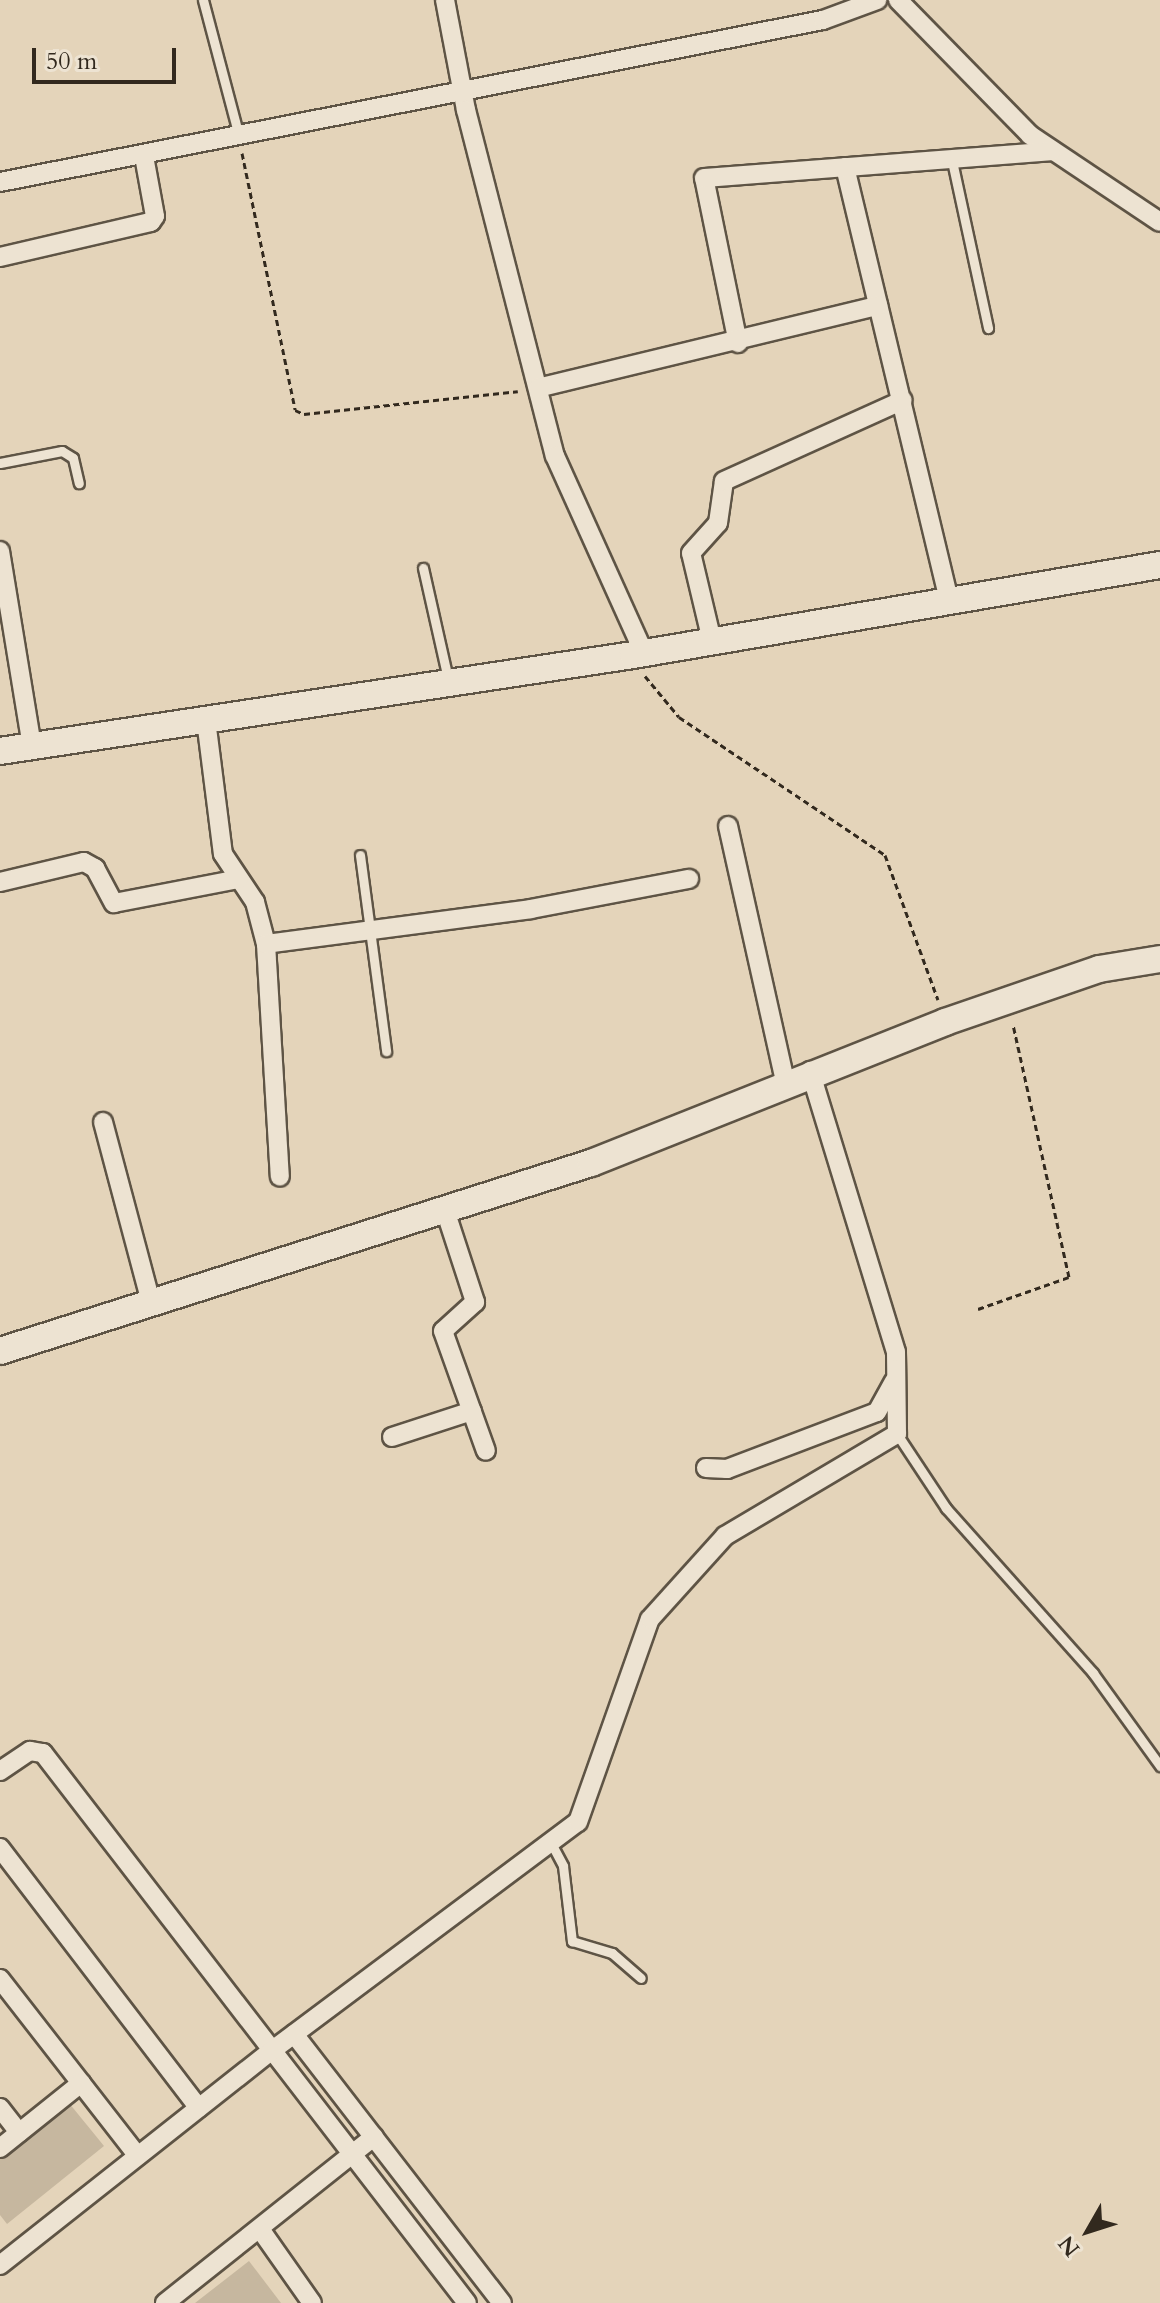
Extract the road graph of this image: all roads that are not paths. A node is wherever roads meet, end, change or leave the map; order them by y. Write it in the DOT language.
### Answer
graph roads {
  1 [pos="203,0"];
  2 [pos="445,0"];
  3 [pos="877,0"];
  4 [pos="898,0"];
  5 [pos="463,92"];
  6 [pos="239,136"];
  7 [pos="1051,151"];
  8 [pos="144,156"];
  9 [pos="952,161"];
  10 [pos="845,167"];
  11 [pos="0,182"];
  12 [pos="1160,222"];
  13 [pos="0,257"];
  14 [pos="878,306"];
  15 [pos="988,328"];
  16 [pos="738,343"];
  17 [pos="538,388"];
  18 [pos="903,400"];
  19 [pos="0,463"];
  20 [pos="79,483"];
  21 [pos="0,551"];
  22 [pos="1160,565"];
  23 [pos="423,568"];
  24 [pos="949,601"];
  25 [pos="712,641"];
  26 [pos="639,654"];
  27 [pos="449,683"];
  28 [pos="206,720"];
  29 [pos="32,746"];
  30 [pos="0,751"];
  31 [pos="728,826"];
  32 [pos="360,855"];
  33 [pos="239,879"];
  34 [pos="689,879"];
  35 [pos="0,882"];
  36 [pos="365,931"];
  37 [pos="266,944"];
  38 [pos="1160,959"];
  39 [pos="386,1051"];
  40 [pos="810,1071"];
  41 [pos="785,1082"];
  42 [pos="103,1122"];
  43 [pos="280,1177"];
  44 [pos="445,1210"];
  45 [pos="151,1302"];
  46 [pos="0,1351"];
  47 [pos="897,1371"];
  48 [pos="472,1411"];
  49 [pos="897,1434"];
  50 [pos="392,1437"];
  51 [pos="486,1451"];
  52 [pos="706,1468"];
  53 [pos="1160,1766"];
  54 [pos="0,1771"];
  55 [pos="551,1843"];
  56 [pos="2,1856"];
  57 [pos="641,1978"];
  58 [pos="0,1979"];
  59 [pos="294,2034"];
  60 [pos="270,2052"];
  61 [pos="81,2083"];
  62 [pos="0,2108"];
  63 [pos="199,2108"];
  64 [pos="19,2132"];
  65 [pos="374,2137"];
  66 [pos="0,2148"];
  67 [pos="138,2156"];
  68 [pos="352,2156"];
  69 [pos="260,2229"];
  70 [pos="0,2240"];
  71 [pos="6,2260"];
  72 [pos="165,2303"];
  73 [pos="312,2303"];
  74 [pos="467,2303"];
  75 [pos="502,2303"];
  1 -- 6 [label="lane"];
  2 -- 5 [label="street"];
  3 -- 5 [label="street"];
  4 -- 7 [label="street"];
  5 -- 6 [label="street"];
  5 -- 17 [label="street"];
  6 -- 8 [label="street"];
  7 -- 9 [label="street"];
  7 -- 12 [label="street"];
  8 -- 11 [label="street"];
  8 -- 13 [label="street"];
  9 -- 10 [label="street"];
  9 -- 15 [label="lane"];
  10 -- 14 [label="street"];
  10 -- 16 [label="street"];
  14 -- 16 [label="street"];
  14 -- 18 [label="street"];
  16 -- 17 [label="street"];
  17 -- 26 [label="street"];
  18 -- 24 [label="street"];
  18 -- 25 [label="street"];
  19 -- 20 [label="lane"];
  21 -- 29 [label="street"];
  22 -- 24 [label="street"];
  23 -- 27 [label="lane"];
  24 -- 25 [label="street"];
  25 -- 26 [label="street"];
  26 -- 27 [label="street"];
  27 -- 28 [label="street"];
  28 -- 29 [label="street"];
  28 -- 33 [label="street"];
  29 -- 30 [label="street"];
  31 -- 41 [label="street"];
  32 -- 36 [label="lane"];
  33 -- 35 [label="street"];
  33 -- 37 [label="street"];
  34 -- 36 [label="street"];
  36 -- 37 [label="street"];
  36 -- 39 [label="lane"];
  37 -- 43 [label="street"];
  38 -- 40 [label="street"];
  40 -- 41 [label="street"];
  40 -- 47 [label="street"];
  41 -- 44 [label="street"];
  42 -- 45 [label="street"];
  44 -- 45 [label="street"];
  44 -- 48 [label="street"];
  45 -- 46 [label="street"];
  47 -- 49 [label="street"];
  47 -- 52 [label="street"];
  48 -- 50 [label="street"];
  48 -- 51 [label="street"];
  49 -- 53 [label="lane"];
  49 -- 55 [label="street"];
  54 -- 60 [label="street"];
  55 -- 57 [label="lane"];
  55 -- 59 [label="street"];
  56 -- 63 [label="street"];
  58 -- 61 [label="street"];
  59 -- 60 [label="street"];
  59 -- 65 [label="street"];
  60 -- 63 [label="street"];
  60 -- 68 [label="street"];
  61 -- 64 [label="street"];
  61 -- 67 [label="street"];
  62 -- 64 [label="street"];
  63 -- 67 [label="street"];
  64 -- 66 [label="street"];
  65 -- 68 [label="street"];
  65 -- 75 [label="street"];
  67 -- 71 [label="street"];
  68 -- 69 [label="street"];
  68 -- 74 [label="street"];
  69 -- 72 [label="street"];
  69 -- 73 [label="street"];
  70 -- 71 [label="street"];
}
